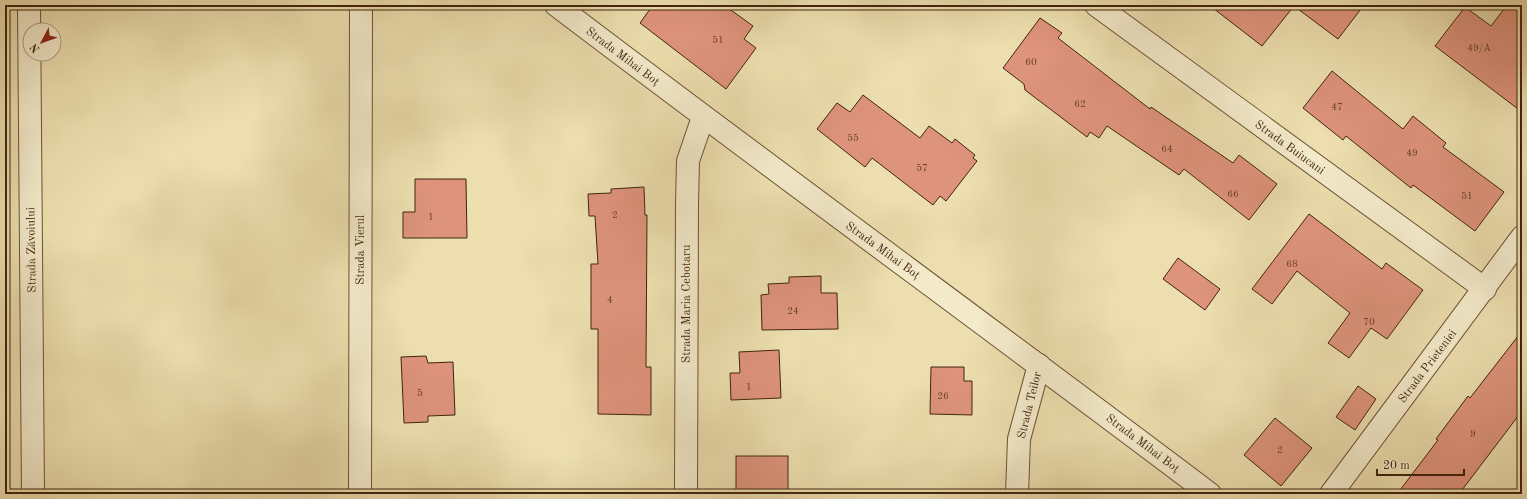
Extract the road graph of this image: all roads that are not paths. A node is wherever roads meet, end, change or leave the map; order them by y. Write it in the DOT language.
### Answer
graph roads {
  1 [pos="29,5"];
  2 [pos="361,5"];
  3 [pos="556,5"];
  4 [pos="1096,5"];
  5 [pos="703,117"];
  6 [pos="1522,237"];
  7 [pos="1485,289"];
  8 [pos="1039,365"];
  9 [pos="33,494"];
  10 [pos="360,494"];
  11 [pos="686,494"];
  12 [pos="1017,494"];
  13 [pos="1210,494"];
  14 [pos="1331,494"];
  1 -- 9 [label="street, Strada Zăvoiului"];
  2 -- 10 [label="street, Strada Vierul"];
  3 -- 5 [label="street, Strada Mihai Boț"];
  4 -- 7 [label="street, Strada Buiucani"];
  5 -- 8 [label="street, Strada Mihai Boț"];
  5 -- 11 [label="street, Strada Maria Cebotaru"];
  6 -- 7 [label="street, Strada Prieteniei"];
  7 -- 14 [label="street, Strada Prieteniei"];
  8 -- 12 [label="street, Strada Teilor"];
  8 -- 13 [label="street, Strada Mihai Boț"];
}
